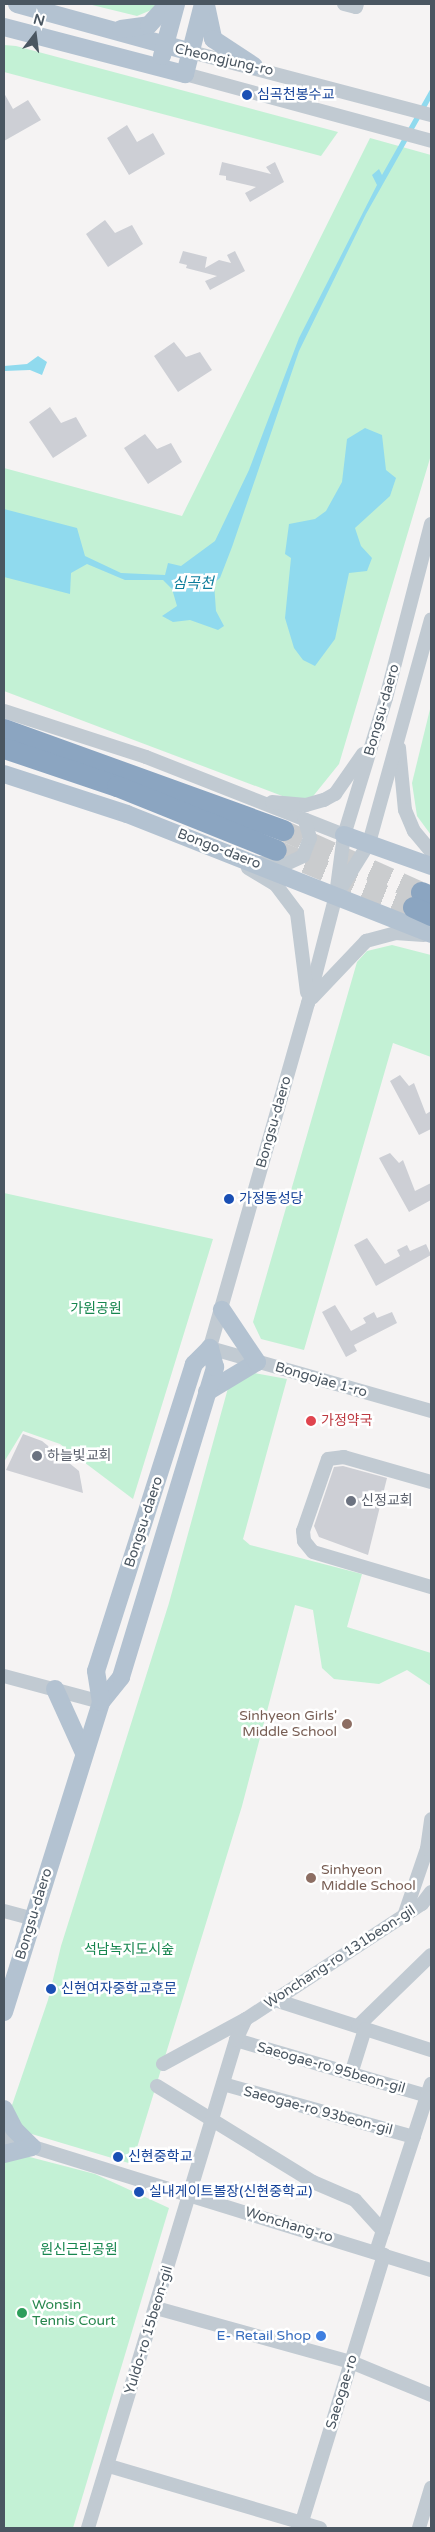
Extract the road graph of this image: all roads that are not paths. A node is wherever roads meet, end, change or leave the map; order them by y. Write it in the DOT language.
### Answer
graph roads {
  1 [pos="18,4"];
  2 [pos="168,4"];
  3 [pos="176,4"];
  4 [pos="202,4"];
  5 [pos="206,4"];
  6 [pos="344,4"];
  7 [pos="357,4"];
  8 [pos="4,27"];
  9 [pos="114,28"];
  10 [pos="164,46"];
  11 [pos="191,52"];
  12 [pos="254,66"];
  13 [pos="160,67"];
  14 [pos="185,74"];
  15 [pos="431,115"];
  16 [pos="431,141"];
  17 [pos="431,524"];
  18 [pos="431,619"];
  19 [pos="4,711"];
  20 [pos="4,729"];
  21 [pos="375,734"];
  22 [pos="398,740"];
  23 [pos="4,748"];
  24 [pos="4,774"];
  25 [pos="249,799"];
  26 [pos="305,820"];
  27 [pos="344,835"];
  28 [pos="368,843"];
  29 [pos="431,851"];
  30 [pos="225,852"];
  31 [pos="256,863"];
  32 [pos="431,866"];
  33 [pos="336,896"];
  34 [pos="431,935"];
  35 [pos="308,1003"];
  36 [pos="222,1310"];
  37 [pos="210,1348"];
  38 [pos="257,1362"];
  39 [pos="207,1392"];
  40 [pos="431,1411"];
  41 [pos="431,1482"];
  42 [pos="431,1587"];
  43 [pos="4,1676"];
  44 [pos="55,1690"];
  45 [pos="101,1702"];
  46 [pos="84,1753"];
  47 [pos="431,1819"];
  48 [pos="429,1850"];
  49 [pos="431,1892"];
  50 [pos="4,1911"];
  51 [pos="404,1916"];
  52 [pos="33,1919"];
  53 [pos="431,1955"];
  54 [pos="272,1999"];
  55 [pos="4,2012"];
  56 [pos="246,2019"];
  57 [pos="362,2028"];
  58 [pos="236,2040"];
  59 [pos="431,2050"];
  60 [pos="163,2064"];
  61 [pos="351,2074"];
  62 [pos="223,2084"];
  63 [pos="157,2086"];
  64 [pos="429,2090"];
  65 [pos="4,2109"];
  66 [pos="212,2119"];
  67 [pos="414,2137"];
  68 [pos="4,2138"];
  69 [pos="32,2146"];
  70 [pos="4,2154"];
  71 [pos="190,2194"];
  72 [pos="383,2231"];
  73 [pos="380,2254"];
  74 [pos="431,2270"];
  75 [pos="156,2308"];
  76 [pos="351,2362"];
  77 [pos="431,2395"];
  78 [pos="109,2466"];
  79 [pos="431,2488"];
  80 [pos="301,2525"];
  81 [pos="88,2528"];
  82 [pos="320,2528"];
  83 [pos="419,2528"];
  1 -- 9 [label="main road, Cheongjung-ro"];
  2 -- 9 [label="main road"];
  3 -- 10 [label="main road"];
  4 -- 11 [label="main road"];
  5 -- 12 [label="main road"];
  6 -- 7 [label="street"];
  8 -- 13 [label="main road, Cheongjung-ro"];
  9 -- 10 [label="main road, Cheongjung-ro"];
  10 -- 11 [label="main road, Cheongjung-ro"];
  10 -- 13 [label="main road"];
  11 -- 12 [label="street, Cheongjung-ro"];
  11 -- 14 [label="main road"];
  12 -- 15 [label="street, Cheongjung-ro"];
  13 -- 14 [label="main road, Cheongjung-ro"];
  14 -- 16 [label="street"];
  17 -- 21 [label="street, Bongsu-daero"];
  18 -- 22 [label="street, Bongsu-daero"];
  19 -- 25 [label="street"];
  20 -- 23 [label="highway, Bongo-daero"];
  21 -- 25 [label="street"];
  21 -- 27 [label="street, Bongsu-daero"];
  22 -- 28 [label="street, Bongsu-daero"];
  22 -- 29 [label="street"];
  24 -- 30 [label="main road, Bongo-daero"];
  25 -- 26 [label="street"];
  26 -- 27 [label="street"];
  26 -- 31 [label="street"];
  27 -- 28 [label="main road"];
  27 -- 33 [label="street, Bongsu-daero"];
  28 -- 32 [label="main road"];
  28 -- 33 [label="street, Bongsu-daero"];
  30 -- 31 [label="main road, Bongo-daero"];
  30 -- 35 [label="street"];
  31 -- 33 [label="main road, Bongo-daero"];
  33 -- 34 [label="main road, Bongo-daero"];
  33 -- 35 [label="street, Bongsu-daero"];
  34 -- 35 [label="street"];
  35 -- 36 [label="street, Bongsu-daero"];
  36 -- 37 [label="street, Bongsu-daero"];
  36 -- 38 [label="main road"];
  37 -- 38 [label="street, Bongojae 1-ro"];
  37 -- 39 [label="main road, Bongsu-daero"];
  37 -- 45 [label="main road, Bongsu-daero"];
  38 -- 39 [label="main road"];
  38 -- 40 [label="street, Bongojae 1-ro"];
  39 -- 45 [label="main road, Bongsu-daero"];
  41 -- 42 [label="street"];
  43 -- 44 [label="street"];
  44 -- 45 [label="street"];
  44 -- 46 [label="main road"];
  45 -- 46 [label="main road, Bongsu-daero"];
  46 -- 52 [label="main road, Bongsu-daero"];
  47 -- 48 [label="street"];
  48 -- 51 [label="street"];
  49 -- 51 [label="street, Wonchang-ro 131beon-gil"];
  50 -- 52 [label="street"];
  51 -- 54 [label="street, Wonchang-ro 131beon-gil"];
  52 -- 55 [label="main road, Bongsu-daero"];
  53 -- 57 [label="street"];
  54 -- 56 [label="street, Wonchang-ro 131beon-gil"];
  54 -- 57 [label="street"];
  56 -- 58 [label="street, Wonchang-ro 131beon-gil"];
  56 -- 60 [label="street, Wonchang-ro 131beon-gil"];
  57 -- 59 [label="street"];
  57 -- 61 [label="street"];
  58 -- 61 [label="street, Saeogae-ro 95beon-gil"];
  58 -- 62 [label="street, Wonchang-ro 131beon-gil"];
  61 -- 64 [label="street, Saeogae-ro 95beon-gil"];
  62 -- 66 [label="street, Wonchang-ro 131beon-gil"];
  62 -- 67 [label="street, Saeogae-ro 93beon-gil"];
  63 -- 66 [label="street"];
  64 -- 67 [label="street, Saeogae-ro"];
  65 -- 69 [label="main road"];
  66 -- 71 [label="street, Wonchang-ro 131beon-gil"];
  66 -- 72 [label="street"];
  67 -- 72 [label="street, Saeogae-ro"];
  68 -- 69 [label="street, Wonchang-ro"];
  69 -- 70 [label="main road"];
  69 -- 71 [label="street, Wonchang-ro"];
  71 -- 73 [label="street, Wonchang-ro"];
  71 -- 75 [label="street, Yuldo-ro 15beon-gil"];
  72 -- 73 [label="street, Saeogae-ro"];
  73 -- 74 [label="street, Wonchang-ro"];
  73 -- 76 [label="street, Saeogae-ro"];
  75 -- 76 [label="street"];
  75 -- 78 [label="street, Yuldo-ro 15beon-gil"];
  76 -- 77 [label="street"];
  76 -- 80 [label="street, Saeogae-ro"];
  78 -- 80 [label="street"];
  78 -- 81 [label="street, Yuldo-ro 15beon-gil"];
  79 -- 83 [label="street"];
  80 -- 82 [label="street"];
}
